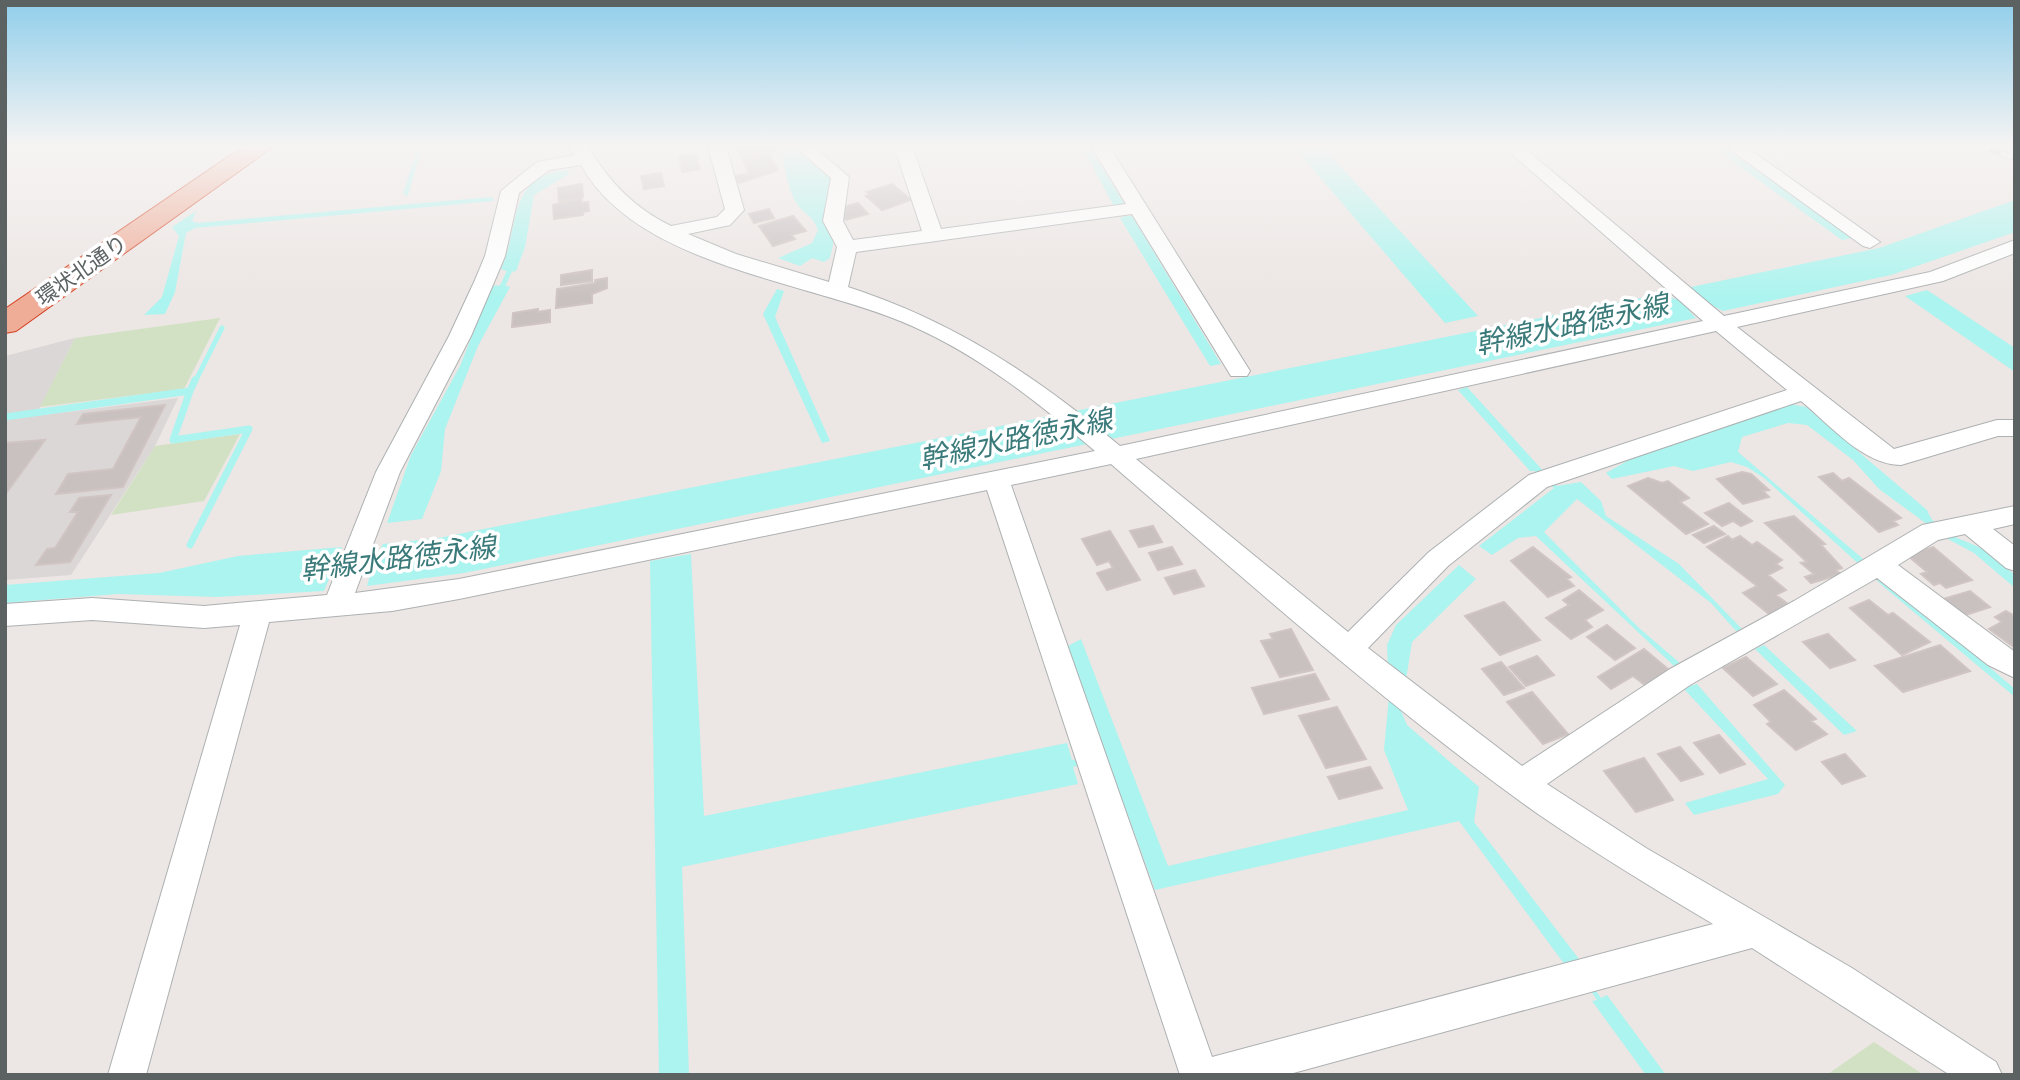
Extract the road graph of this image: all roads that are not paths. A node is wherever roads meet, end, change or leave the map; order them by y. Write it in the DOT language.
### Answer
graph roads {
  1 [pos="167,196"];
  2 [pos="189,196"];
  3 [pos="509,196"];
  4 [pos="617,196"];
  5 [pos="732,196"];
  6 [pos="837,196"];
  7 [pos="920,196"];
  8 [pos="1129,196"];
  9 [pos="1571,196"];
  10 [pos="1805,196"];
  11 [pos="1136,208"];
  12 [pos="668,233"];
  13 [pos="933,236"];
  14 [pos="1870,242"];
  15 [pos="2015,246"];
  16 [pos="847,247"];
  17 [pos="837,291"];
  18 [pos="5,307"];
  19 [pos="1711,318"];
  20 [pos="5,324"];
  21 [pos="1239,371"];
  22 [pos="1804,392"];
  23 [pos="2015,428"];
  24 [pos="1110,451"];
  25 [pos="996,478"];
  26 [pos="2015,515"];
  27 [pos="1949,528"];
  28 [pos="2015,561"];
  29 [pos="1870,569"];
  30 [pos="342,591"];
  31 [pos="257,613"];
  32 [pos="5,615"];
  33 [pos="1349,649"];
  34 [pos="2015,666"];
  35 [pos="1521,784"];
  36 [pos="1755,930"];
  37 [pos="1580,977"];
  38 [pos="127,1075"];
  39 [pos="1199,1075"];
  40 [pos="1215,1075"];
  41 [pos="1983,1075"];
  1 -- 18 [label="highway, 環状北通り"];
  2 -- 20 [label="highway, 環状北通り"];
  3 -- 30 [label="street"];
  4 -- 12 [label="street"];
  5 -- 12 [label="street"];
  6 -- 16 [label="street"];
  7 -- 13 [label="street"];
  8 -- 11 [label="street"];
  9 -- 19 [label="street"];
  10 -- 14 [label="street"];
  11 -- 13 [label="street"];
  11 -- 21 [label="street"];
  12 -- 17 [label="street"];
  13 -- 16 [label="street"];
  15 -- 19 [label="street"];
  16 -- 17 [label="street"];
  17 -- 24 [label="street"];
  19 -- 22 [label="street"];
  19 -- 24 [label="street"];
  22 -- 23 [label="street"];
  22 -- 33 [label="street"];
  24 -- 25 [label="street"];
  24 -- 33 [label="street"];
  25 -- 30 [label="street"];
  25 -- 39 [label="street"];
  26 -- 27 [label="street"];
  27 -- 28 [label="street"];
  27 -- 29 [label="street"];
  29 -- 34 [label="street"];
  29 -- 35 [label="street"];
  30 -- 31 [label="street"];
  31 -- 32 [label="street"];
  31 -- 38 [label="street"];
  33 -- 35 [label="street"];
  35 -- 36 [label="street"];
  36 -- 37 [label="street"];
  36 -- 41 [label="street"];
  37 -- 40 [label="street"];
}
